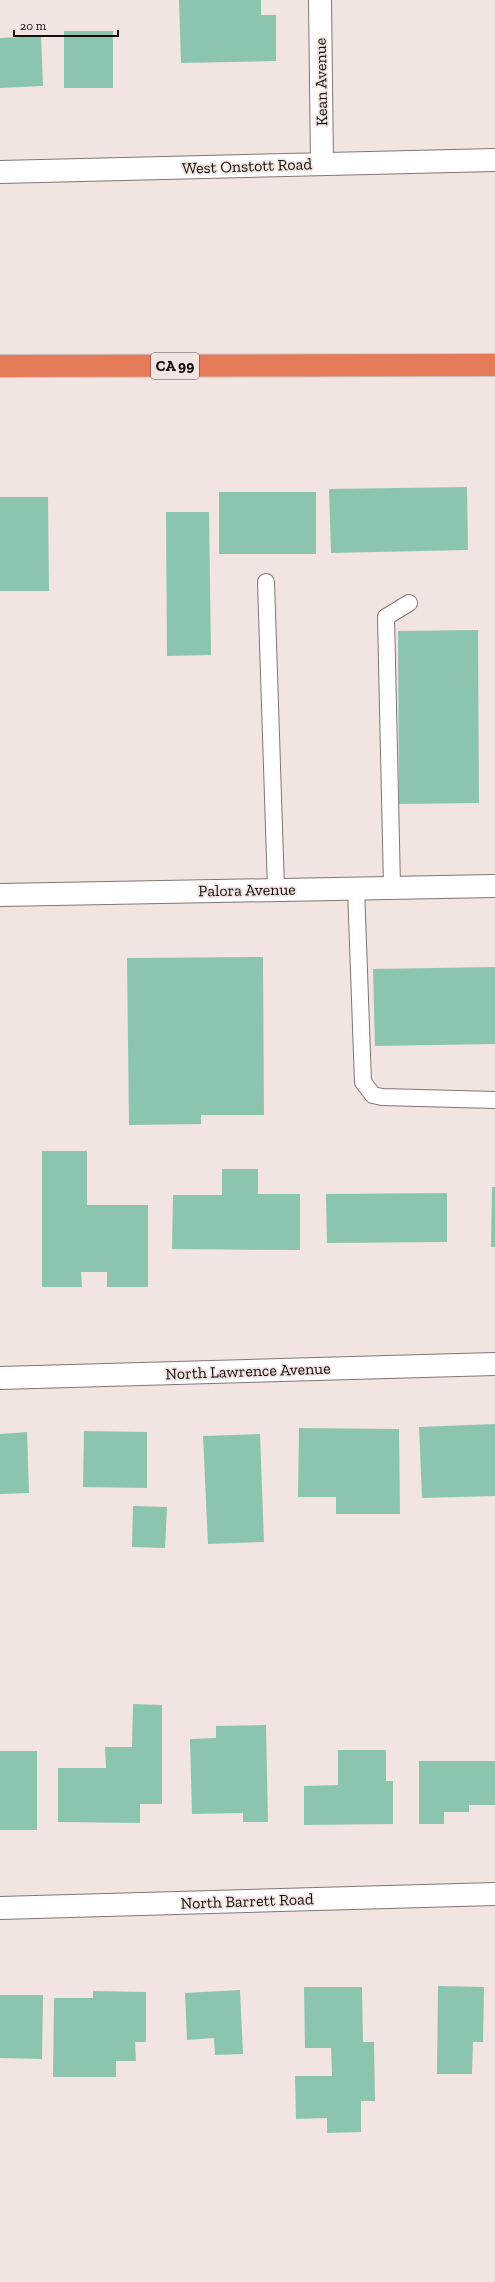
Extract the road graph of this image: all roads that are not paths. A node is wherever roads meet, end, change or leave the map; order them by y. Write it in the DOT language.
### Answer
graph roads {
  1 [pos="320,0"];
  2 [pos="495,160"];
  3 [pos="322,164"];
  4 [pos="0,172"];
  5 [pos="495,365"];
  6 [pos="0,366"];
  7 [pos="266,582"];
  8 [pos="409,603"];
  9 [pos="495,886"];
  10 [pos="392,887"];
  11 [pos="356,888"];
  12 [pos="276,889"];
  13 [pos="0,895"];
  14 [pos="495,1100"];
  15 [pos="495,1364"];
  16 [pos="0,1378"];
  17 [pos="495,1894"];
  18 [pos="0,1908"];
  1 -- 3 [label="street, Kean Avenue"];
  2 -- 3 [label="street, West Onstott Road"];
  3 -- 4 [label="street, West Onstott Road"];
  5 -- 6 [label="highway, CA 99"];
  7 -- 12 [label="lane"];
  8 -- 10 [label="lane"];
  9 -- 10 [label="street, Palora Avenue"];
  10 -- 11 [label="street, Palora Avenue"];
  11 -- 12 [label="street, Palora Avenue"];
  11 -- 14 [label="lane"];
  12 -- 13 [label="street, Palora Avenue"];
  15 -- 16 [label="street, North Lawrence Avenue"];
  17 -- 18 [label="street, North Barrett Road"];
}
